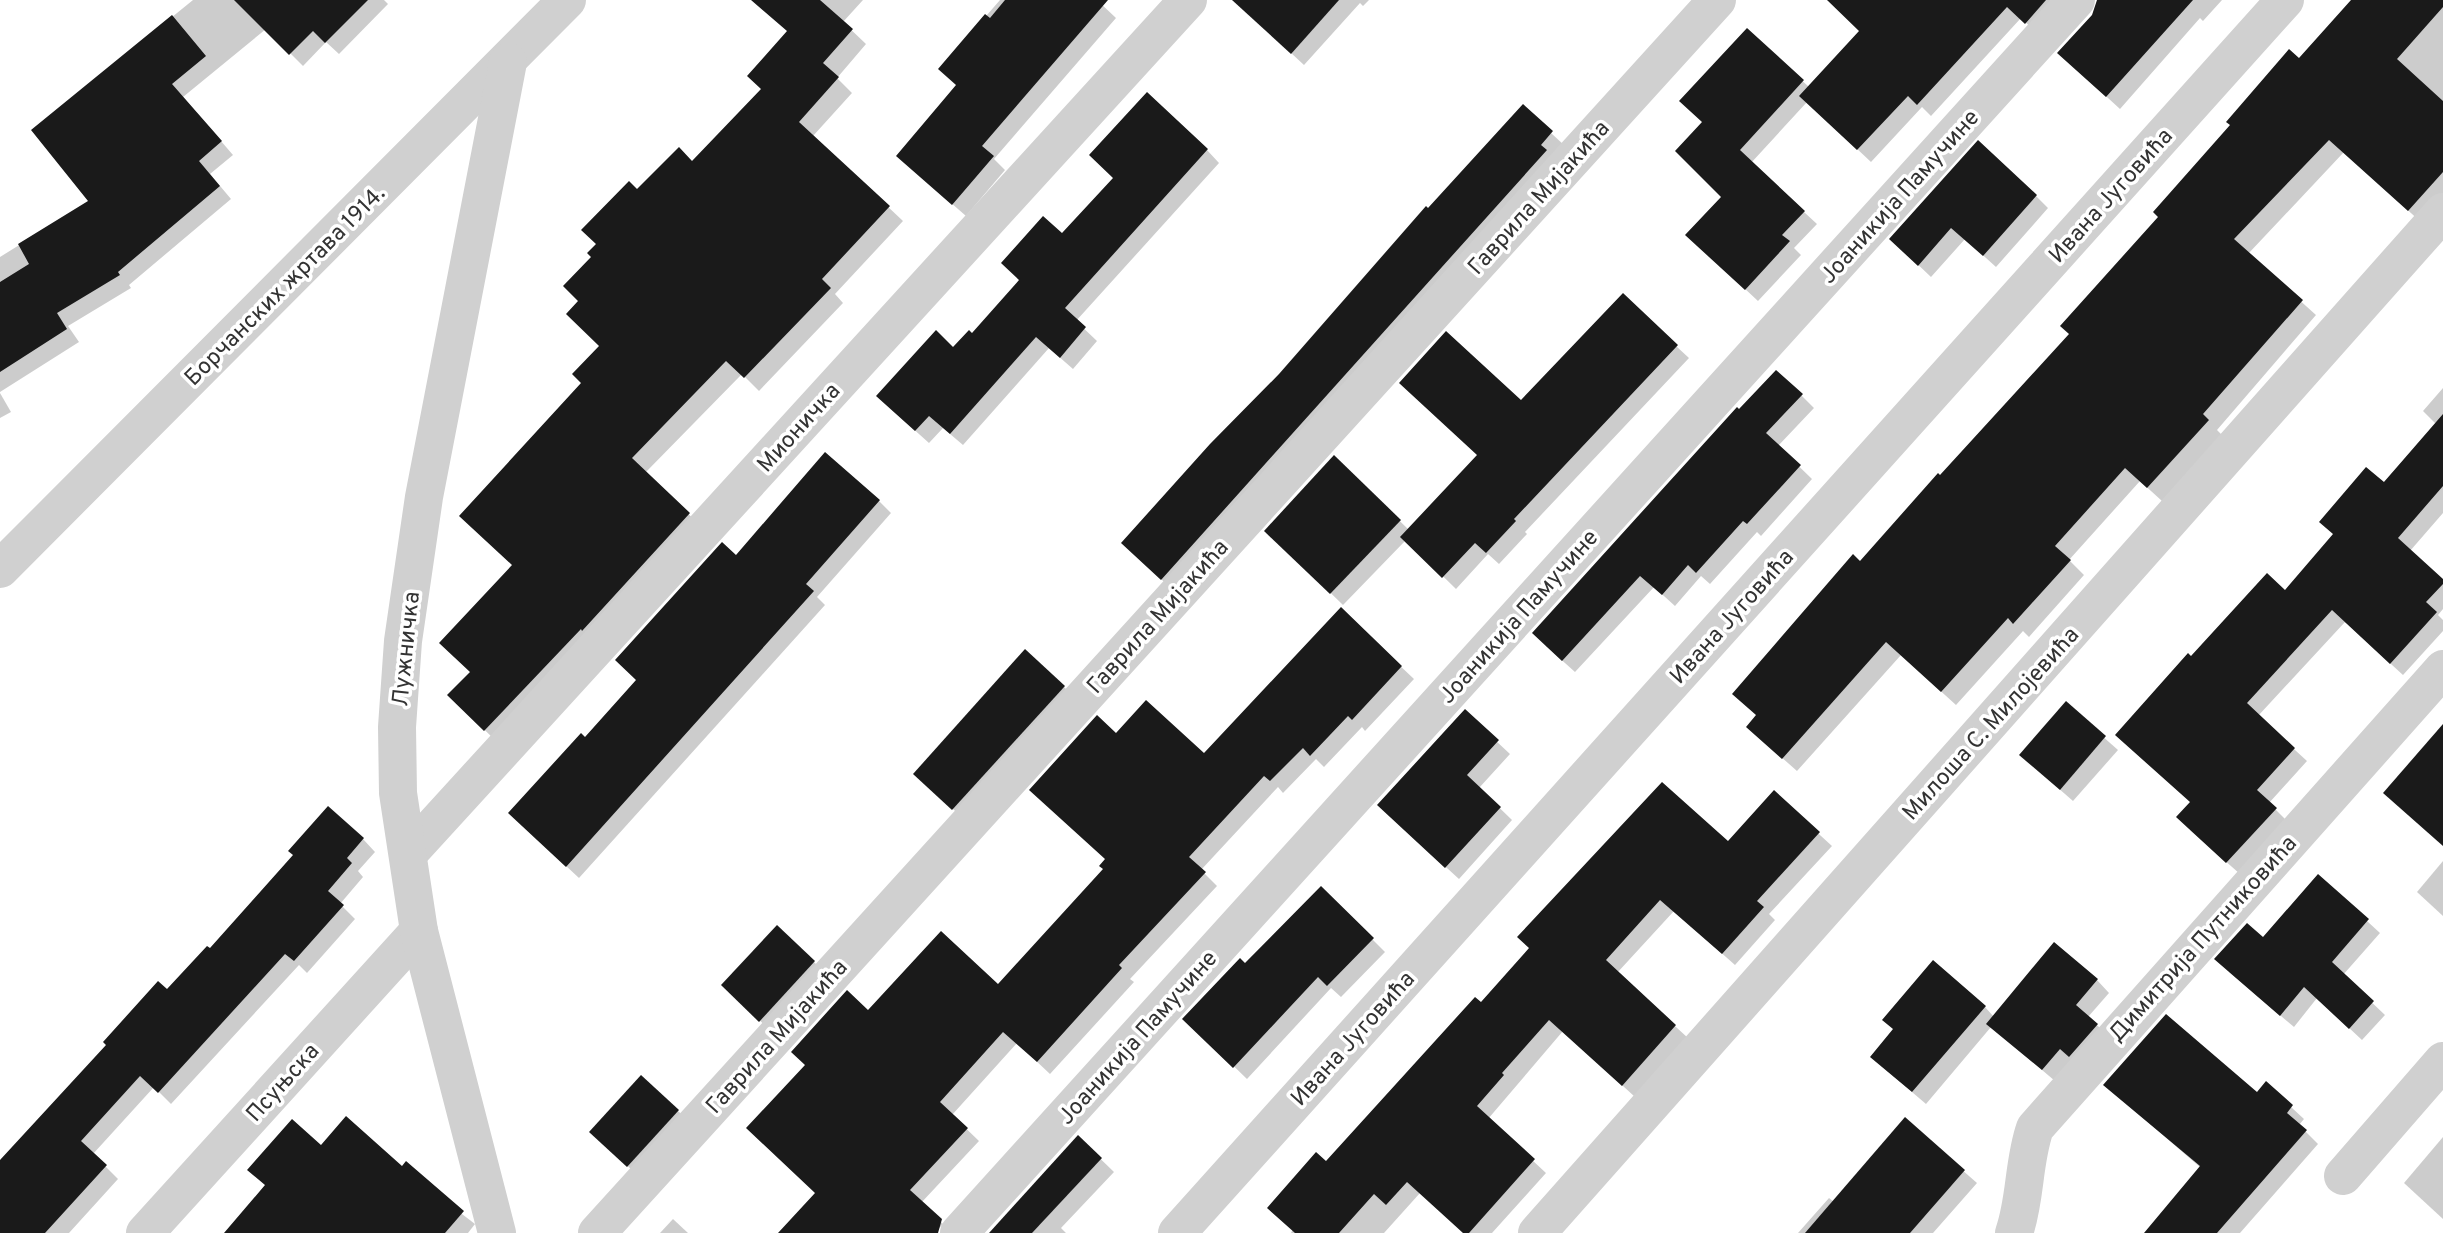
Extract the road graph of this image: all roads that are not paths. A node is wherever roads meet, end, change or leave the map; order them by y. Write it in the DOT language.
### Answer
graph roads {
  1 [pos="567,0"];
  2 [pos="1188,0"];
  3 [pos="1717,0"];
  4 [pos="2076,0"];
  5 [pos="2285,0"];
  6 [pos="508,62"];
  7 [pos="2443,212"];
  8 [pos="0,569"];
  9 [pos="2443,669"];
  10 [pos="408,854"];
  11 [pos="419,931"];
  12 [pos="2443,1061"];
  13 [pos="2343,1176"];
  14 [pos="145,1233"];
  15 [pos="497,1233"];
  16 [pos="597,1233"];
  17 [pos="959,1233"];
  18 [pos="1177,1233"];
  19 [pos="1537,1233"];
  20 [pos="2014,1233"];
  1 -- 6 [label="street, Борчанских жртава 1914."];
  2 -- 10 [label="street, Мионичка"];
  3 -- 16 [label="street, Гаврила Мијакића"];
  4 -- 17 [label="street, Јоаникија Памучине"];
  5 -- 18 [label="street, Ивана Југовића"];
  6 -- 8 [label="street, Борчанских жртава 1914."];
  6 -- 10 [label="street, Лужничка"];
  7 -- 19 [label="street, Милоша С. Милојевића"];
  9 -- 20 [label="street, Димитрија Путниковића"];
  10 -- 11 [label="street, Лужничка"];
  11 -- 14 [label="street, Псуњска"];
  11 -- 15 [label="street, Лужничка"];
  12 -- 13 [label="street"];
}
